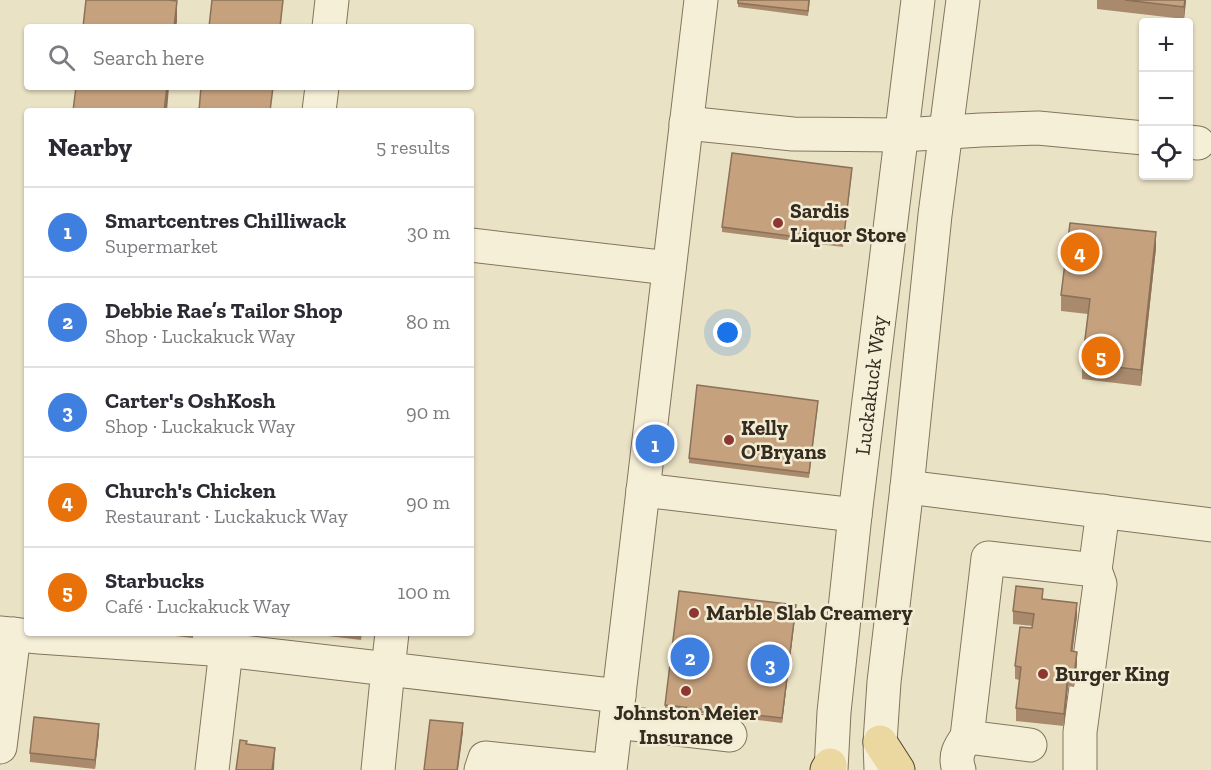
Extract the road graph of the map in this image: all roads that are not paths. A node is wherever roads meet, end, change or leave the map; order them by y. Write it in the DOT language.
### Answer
graph roads {
  1 [pos="332,0"];
  2 [pos="701,0"];
  3 [pos="918,0"];
  4 [pos="963,0"];
  5 [pos="329,24"];
  6 [pos="322,90"];
  7 [pos="320,108"];
  8 [pos="686,123"];
  9 [pos="947,133"];
  10 [pos="902,135"];
  11 [pos="1139,138"];
  12 [pos="474,245"];
  13 [pos="669,268"];
  14 [pos="907,487"];
  15 [pos="643,490"];
  16 [pos="1102,511"];
  17 [pos="855,515"];
  18 [pos="1211,525"];
  19 [pos="1095,570"];
  20 [pos="7,633"];
  21 [pos="24,634"];
  22 [pos="46,636"];
  23 [pos="392,636"];
  24 [pos="226,650"];
  25 [pos="388,669"];
  26 [pos="618,709"];
  27 [pos="234,728"];
  28 [pos="730,735"];
  29 [pos="967,737"];
  30 [pos="1030,745"];
  31 [pos="0,747"];
  32 [pos="880,756"];
  33 [pos="551,767"];
  34 [pos="829,768"];
  35 [pos="212,770"];
  36 [pos="228,770"];
  37 [pos="378,770"];
  38 [pos="481,770"];
  39 [pos="602,770"];
  40 [pos="610,770"];
  41 [pos="898,770"];
  42 [pos="958,770"];
  43 [pos="1080,770"];
  1 -- 5 [label="street"];
  2 -- 8 [label="street"];
  3 -- 10 [label="street, Luckakuck Way"];
  4 -- 9 [label="street"];
  6 -- 7 [label="street"];
  8 -- 10 [label="street"];
  8 -- 13 [label="street"];
  9 -- 10 [label="street"];
  9 -- 11 [label="street"];
  9 -- 14 [label="street"];
  10 -- 17 [label="street, Luckakuck Way"];
  12 -- 13 [label="street"];
  13 -- 15 [label="street"];
  14 -- 16 [label="street"];
  14 -- 32 [label="street"];
  15 -- 17 [label="street"];
  15 -- 26 [label="street"];
  16 -- 18 [label="street"];
  16 -- 19 [label="street"];
  17 -- 34 [label="street, Luckakuck Way"];
  19 -- 29 [label="street"];
  19 -- 43 [label="street"];
  20 -- 21 [label="street"];
  20 -- 31 [label="street"];
  22 -- 24 [label="street"];
  23 -- 25 [label="street"];
  24 -- 25 [label="street"];
  24 -- 35 [label="street"];
  25 -- 26 [label="street"];
  25 -- 37 [label="street"];
  26 -- 28 [label="street"];
  26 -- 40 [label="street"];
  27 -- 36 [label="street"];
  29 -- 30 [label="street"];
  29 -- 42 [label="street"];
  32 -- 41 [label="main road"];
  33 -- 38 [label="street"];
  33 -- 39 [label="street"];
}
